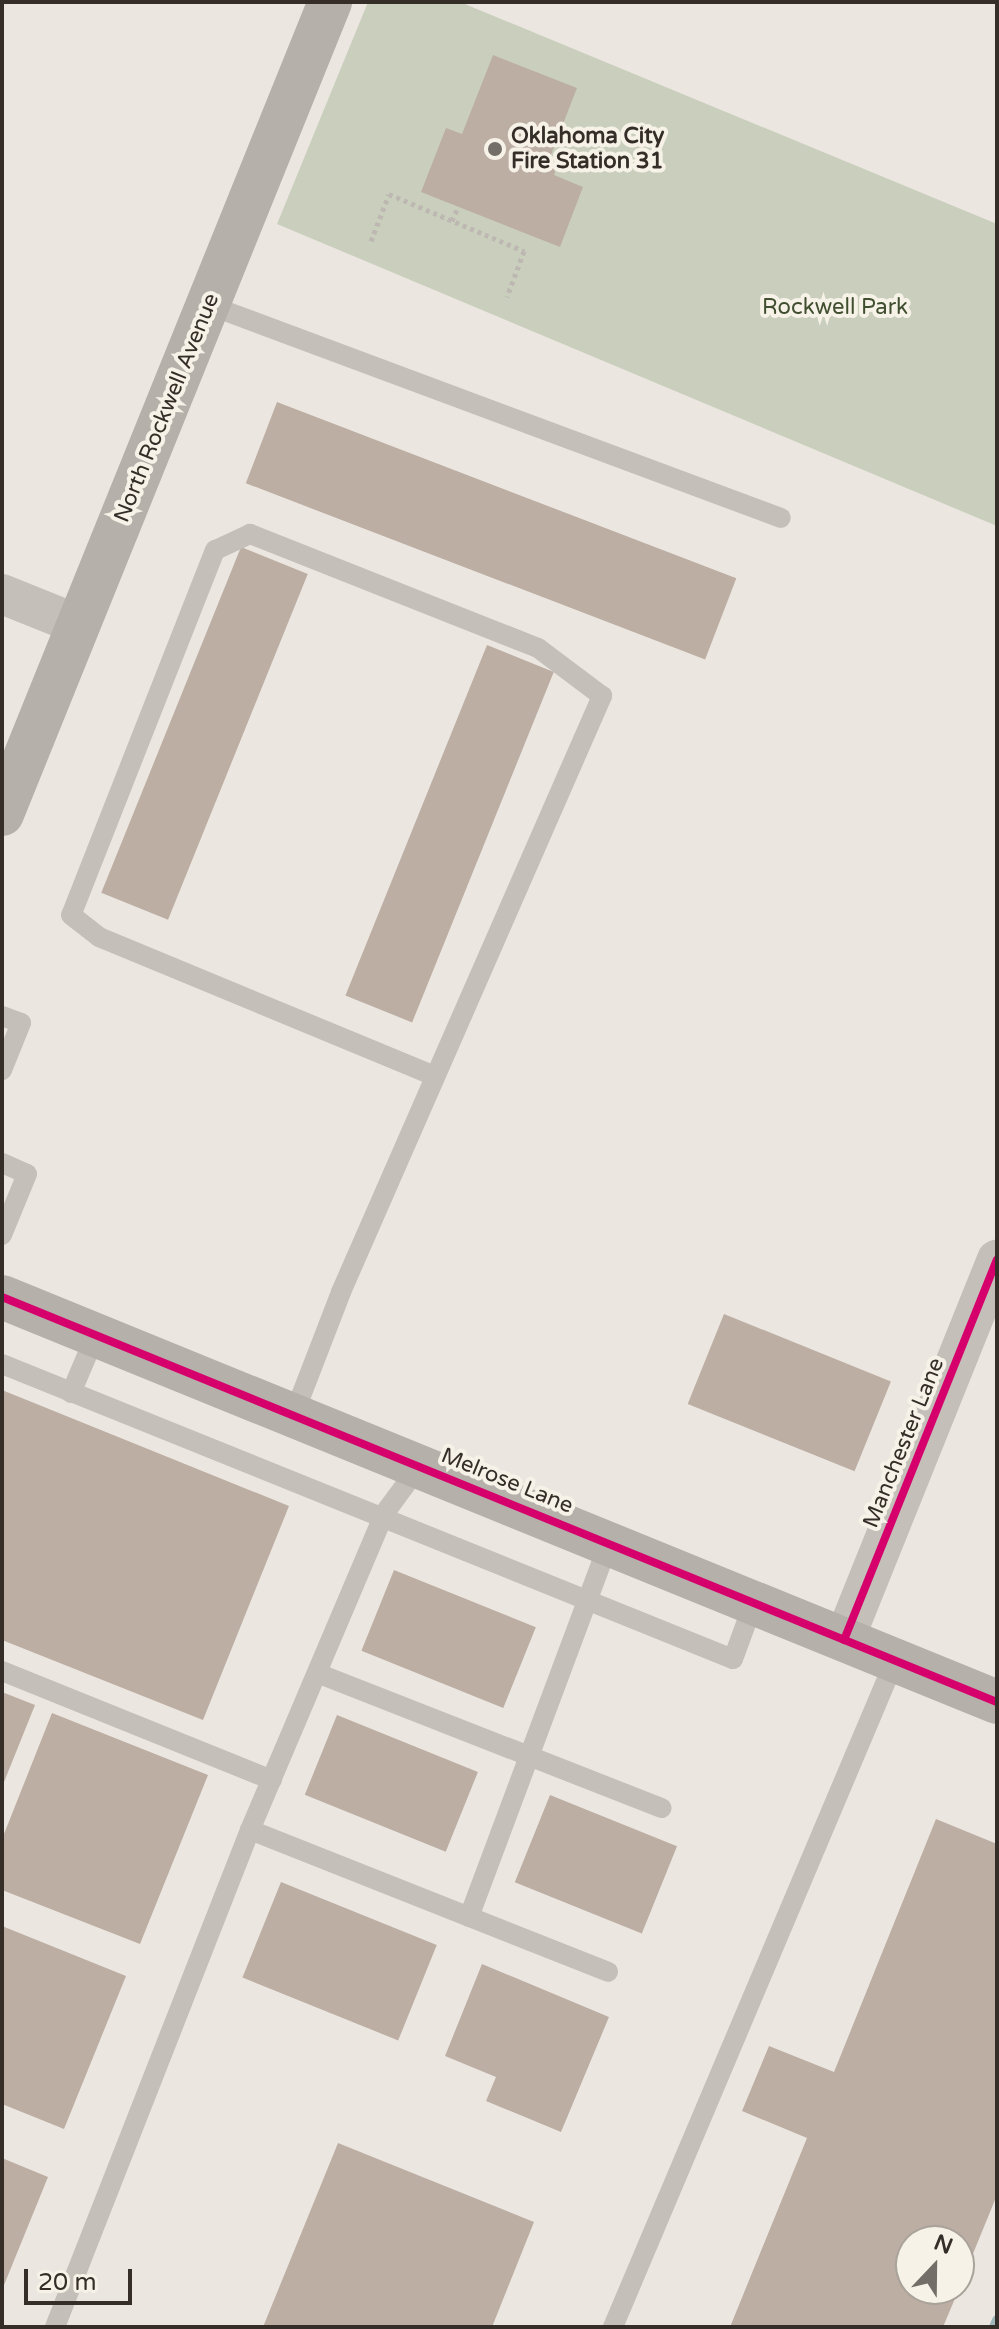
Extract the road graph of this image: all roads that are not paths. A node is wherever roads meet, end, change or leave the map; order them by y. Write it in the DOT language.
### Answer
graph roads {
  1 [pos="330,2"];
  2 [pos="209,305"];
  3 [pos="781,518"];
  4 [pos="2,594"];
  5 [pos="79,625"];
  6 [pos="2,814"];
  7 [pos="2,1016"];
  8 [pos="2,1070"];
  9 [pos="435,1076"];
  10 [pos="2,1163"];
  11 [pos="2,1235"];
  12 [pos="997,1260"];
  13 [pos="2,1297"];
  14 [pos="96,1334"];
  15 [pos="2,1364"];
  16 [pos="71,1393"];
  17 [pos="294,1414"];
  18 [pos="420,1465"];
  19 [pos="384,1514"];
  20 [pos="609,1542"];
  21 [pos="586,1601"];
  22 [pos="754,1602"];
  23 [pos="844,1640"];
  24 [pos="895,1660"];
  25 [pos="2,1671"];
  26 [pos="317,1673"];
  27 [pos="997,1702"];
  28 [pos="528,1755"];
  29 [pos="272,1780"];
  30 [pos="662,1808"];
  31 [pos="250,1830"];
  32 [pos="469,1917"];
  33 [pos="608,1972"];
  34 [pos="55,2327"];
  35 [pos="613,2327"];
  1 -- 2 [label="street, North Rockwell Avenue"];
  2 -- 3 [label="lane"];
  2 -- 5 [label="street, North Rockwell Avenue"];
  4 -- 5 [label="street"];
  5 -- 6 [label="street, North Rockwell Avenue"];
  7 -- 8 [label="lane"];
  9 -- 9 [label="lane"];
  9 -- 17 [label="lane"];
  10 -- 11 [label="lane"];
  12 -- 23 [label="street, Manchester Lane"];
  13 -- 14 [label="street, Melrose Lane"];
  14 -- 16 [label="lane"];
  14 -- 17 [label="street, Melrose Lane"];
  15 -- 16 [label="lane"];
  16 -- 19 [label="lane"];
  17 -- 18 [label="street, Melrose Lane"];
  18 -- 19 [label="lane"];
  18 -- 20 [label="street, Melrose Lane"];
  19 -- 21 [label="lane"];
  19 -- 26 [label="lane"];
  20 -- 21 [label="lane"];
  20 -- 22 [label="street, Melrose Lane"];
  21 -- 22 [label="lane"];
  21 -- 28 [label="lane"];
  22 -- 23 [label="street, Melrose Lane"];
  23 -- 24 [label="street, Melrose Lane"];
  24 -- 27 [label="street, Melrose Lane"];
  24 -- 35 [label="lane"];
  25 -- 29 [label="lane"];
  26 -- 28 [label="lane"];
  26 -- 29 [label="lane"];
  28 -- 30 [label="lane"];
  28 -- 32 [label="lane"];
  29 -- 31 [label="lane"];
  31 -- 32 [label="lane"];
  31 -- 34 [label="lane"];
  32 -- 33 [label="lane"];
}
